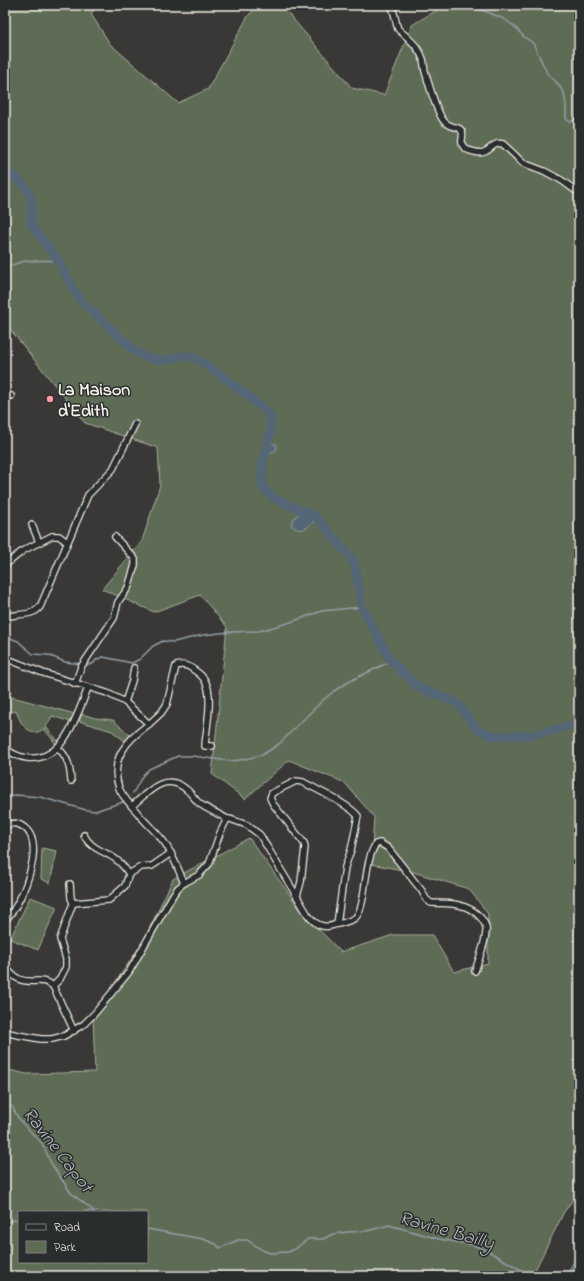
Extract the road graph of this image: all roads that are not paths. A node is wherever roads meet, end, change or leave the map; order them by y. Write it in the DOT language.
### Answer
graph roads {
  1 [pos="392,5"];
  2 [pos="579,193"];
  3 [pos="134,424"];
  4 [pos="32,525"];
  5 [pos="115,537"];
  6 [pos="39,542"];
  7 [pos="67,542"];
  8 [pos="5,566"];
  9 [pos="5,617"];
  10 [pos="5,658"];
  11 [pos="134,668"];
  12 [pos="75,684"];
  13 [pos="88,688"];
  14 [pos="125,702"];
  15 [pos="149,724"];
  16 [pos="212,746"];
  17 [pos="5,748"];
  18 [pos="58,748"];
  19 [pos="71,781"];
  20 [pos="132,806"];
  21 [pos="227,819"];
  22 [pos="5,826"];
  23 [pos="84,835"];
  24 [pos="171,853"];
  25 [pos="129,874"];
  26 [pos="184,883"];
  27 [pos="70,884"];
  28 [pos="297,896"];
  29 [pos="73,904"];
  30 [pos="5,921"];
  31 [pos="338,924"];
  32 [pos="5,966"];
  33 [pos="475,971"];
  34 [pos="52,986"];
  35 [pos="5,1030"];
  36 [pos="74,1030"];
  1 -- 2 [label="street"];
  3 -- 7 [label="street"];
  4 -- 6 [label="street"];
  5 -- 12 [label="street"];
  6 -- 7 [label="street"];
  6 -- 8 [label="street"];
  7 -- 9 [label="street"];
  10 -- 12 [label="street"];
  11 -- 14 [label="street"];
  12 -- 13 [label="street"];
  13 -- 14 [label="street"];
  13 -- 18 [label="street"];
  14 -- 15 [label="street"];
  15 -- 16 [label="street"];
  15 -- 20 [label="street"];
  17 -- 18 [label="street"];
  18 -- 19 [label="street"];
  20 -- 21 [label="street"];
  20 -- 24 [label="street"];
  21 -- 26 [label="street"];
  21 -- 28 [label="street"];
  22 -- 30 [label="street"];
  23 -- 25 [label="street"];
  24 -- 25 [label="street"];
  24 -- 26 [label="street"];
  25 -- 29 [label="street"];
  26 -- 36 [label="street"];
  27 -- 29 [label="street"];
  28 -- 31 [label="street"];
  28 -- 31 [label="street"];
  29 -- 34 [label="street"];
  31 -- 33 [label="street"];
  32 -- 34 [label="street"];
  34 -- 36 [label="street"];
  35 -- 36 [label="street"];
}
